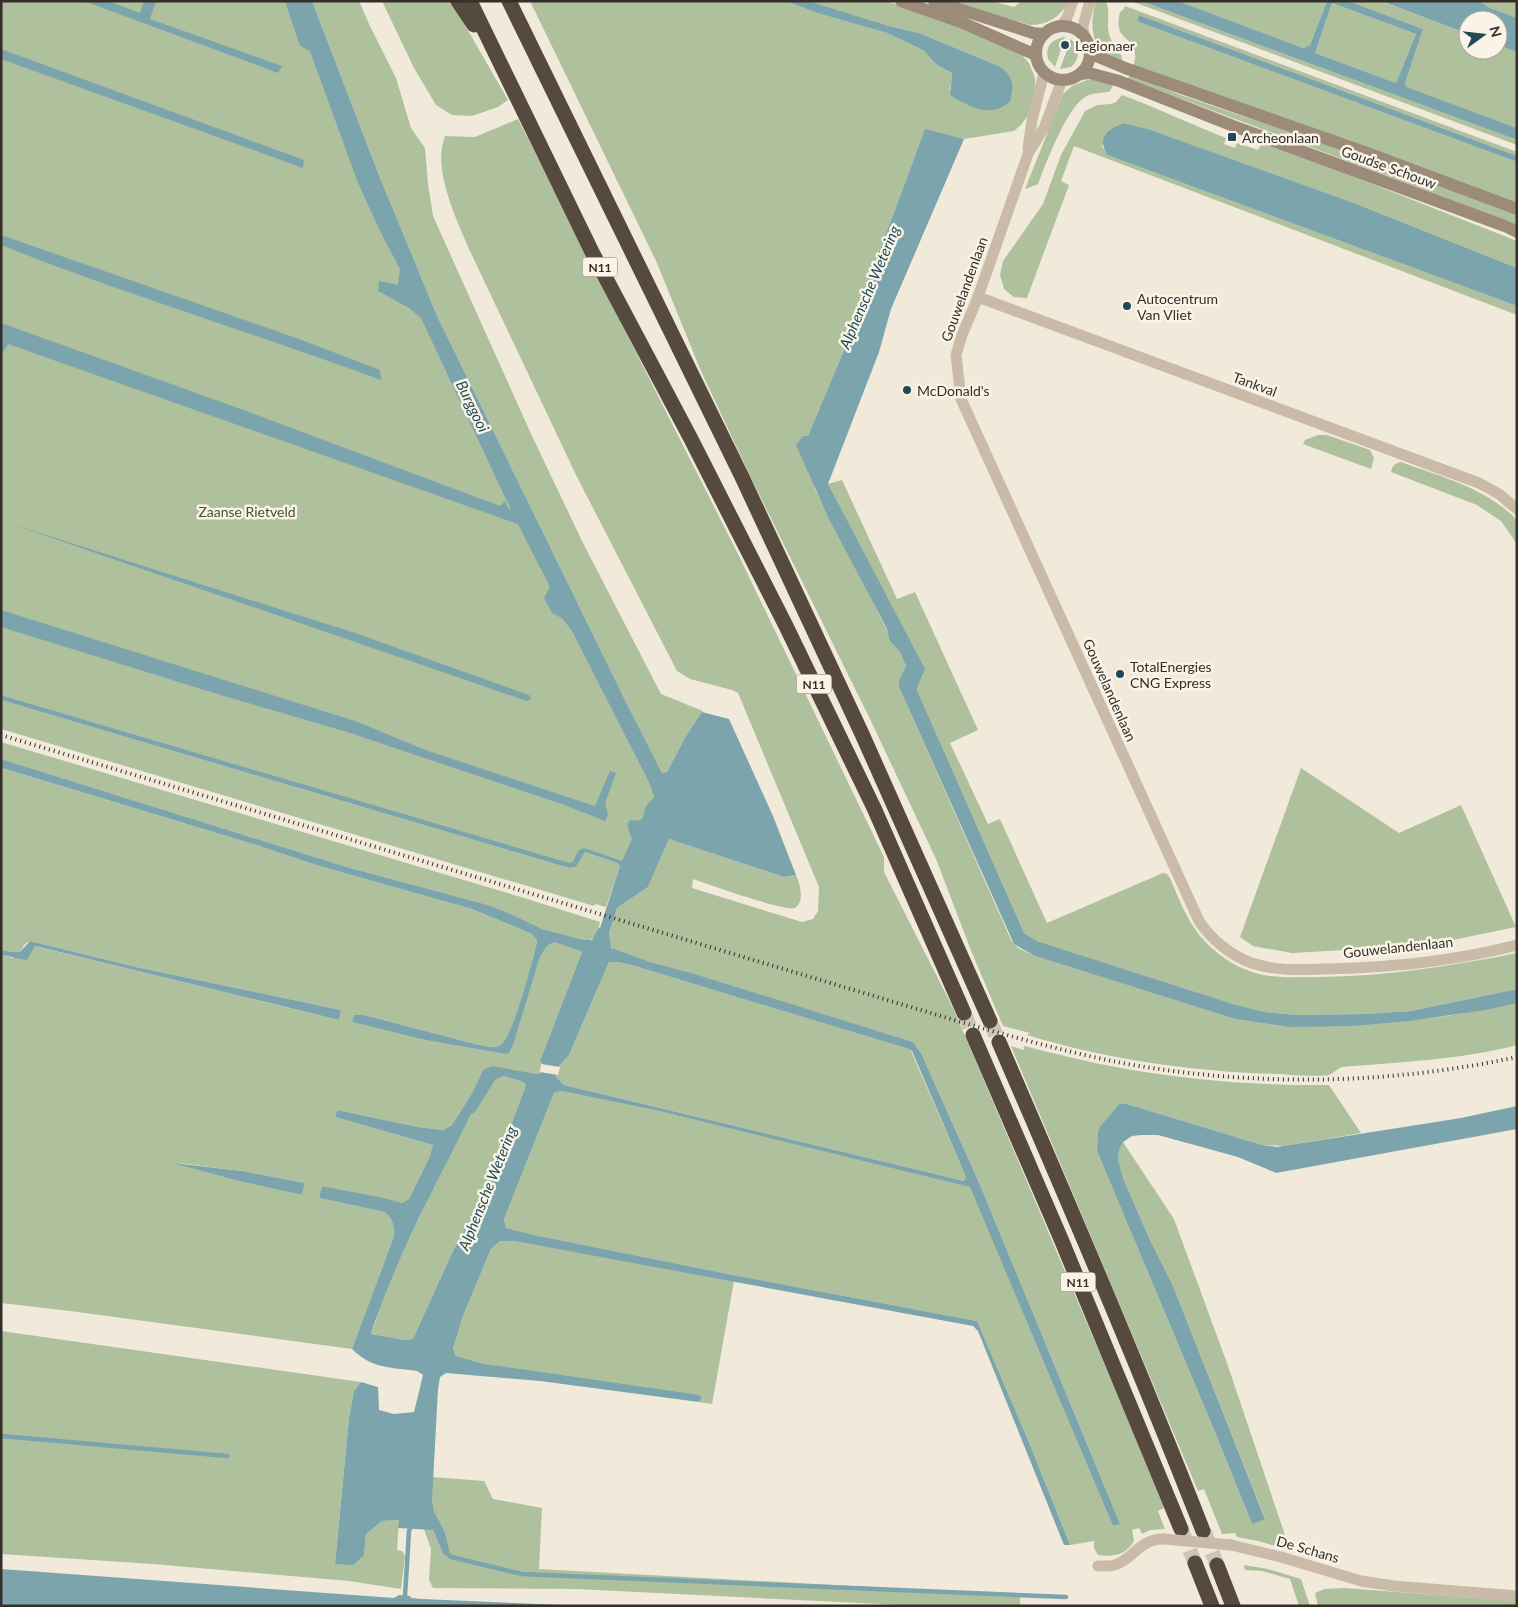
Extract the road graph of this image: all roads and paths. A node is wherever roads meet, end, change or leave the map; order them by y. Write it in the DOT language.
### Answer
graph roads {
  1 [pos="458,1"];
  2 [pos="470,1"];
  3 [pos="509,1"];
  4 [pos="519,1"];
  5 [pos="901,1"];
  6 [pos="934,1"];
  7 [pos="1073,1"];
  8 [pos="1090,1"];
  9 [pos="1061,26"];
  10 [pos="1044,34"];
  11 [pos="1084,35"];
  12 [pos="492,50"];
  13 [pos="1090,51"];
  14 [pos="1036,55"];
  15 [pos="1044,73"];
  16 [pos="1080,74"];
  17 [pos="1062,80"];
  18 [pos="552,92"];
  19 [pos="1028,154"];
  20 [pos="1517,210"];
  21 [pos="1517,232"];
  22 [pos="978,297"];
  23 [pos="1517,509"];
  24 [pos="1517,945"];
  25 [pos="964,1014"];
  26 [pos="990,1021"];
  27 [pos="974,1035"];
  28 [pos="999,1042"];
  29 [pos="1181,1529"];
  30 [pos="1203,1531"];
  31 [pos="1195,1563"];
  32 [pos="1217,1565"];
  33 [pos="1098,1566"];
  34 [pos="1517,1596"];
  35 [pos="1212,1606"];
  36 [pos="1233,1606"];
  1 -- 12 [label="highway, N11"];
  2 -- 12 [label="highway, N11"];
  3 -- 18 [label="highway, N11"];
  4 -- 18 [label="highway, N11"];
  5 -- 14 [label="main road"];
  6 -- 10 [label="main road"];
  7 -- 9 [label="street"];
  8 -- 11 [label="street"];
  9 -- 10 [label="main road"];
  9 -- 11 [label="main road"];
  10 -- 14 [label="main road"];
  11 -- 13 [label="main road"];
  12 -- 25 [label="highway, N11"];
  13 -- 16 [label="main road"];
  13 -- 20 [label="main road, Goudse Schouw"];
  14 -- 15 [label="main road"];
  15 -- 17 [label="main road"];
  15 -- 19 [label="street, Gouwelandenlaan"];
  16 -- 17 [label="main road"];
  16 -- 21 [label="main road, Goudse Schouw"];
  17 -- 19 [label="street, Gouwelandenlaan"];
  18 -- 26 [label="highway, N11"];
  19 -- 22 [label="street, Gouwelandenlaan"];
  22 -- 23 [label="street, Tankval"];
  22 -- 24 [label="street, Gouwelandenlaan"];
  27 -- 29 [label="highway, N11"];
  28 -- 30 [label="highway, N11"];
  31 -- 35 [label="highway"];
  32 -- 36 [label="highway"];
  33 -- 34 [label="street, De Schans, bridge"];
}
